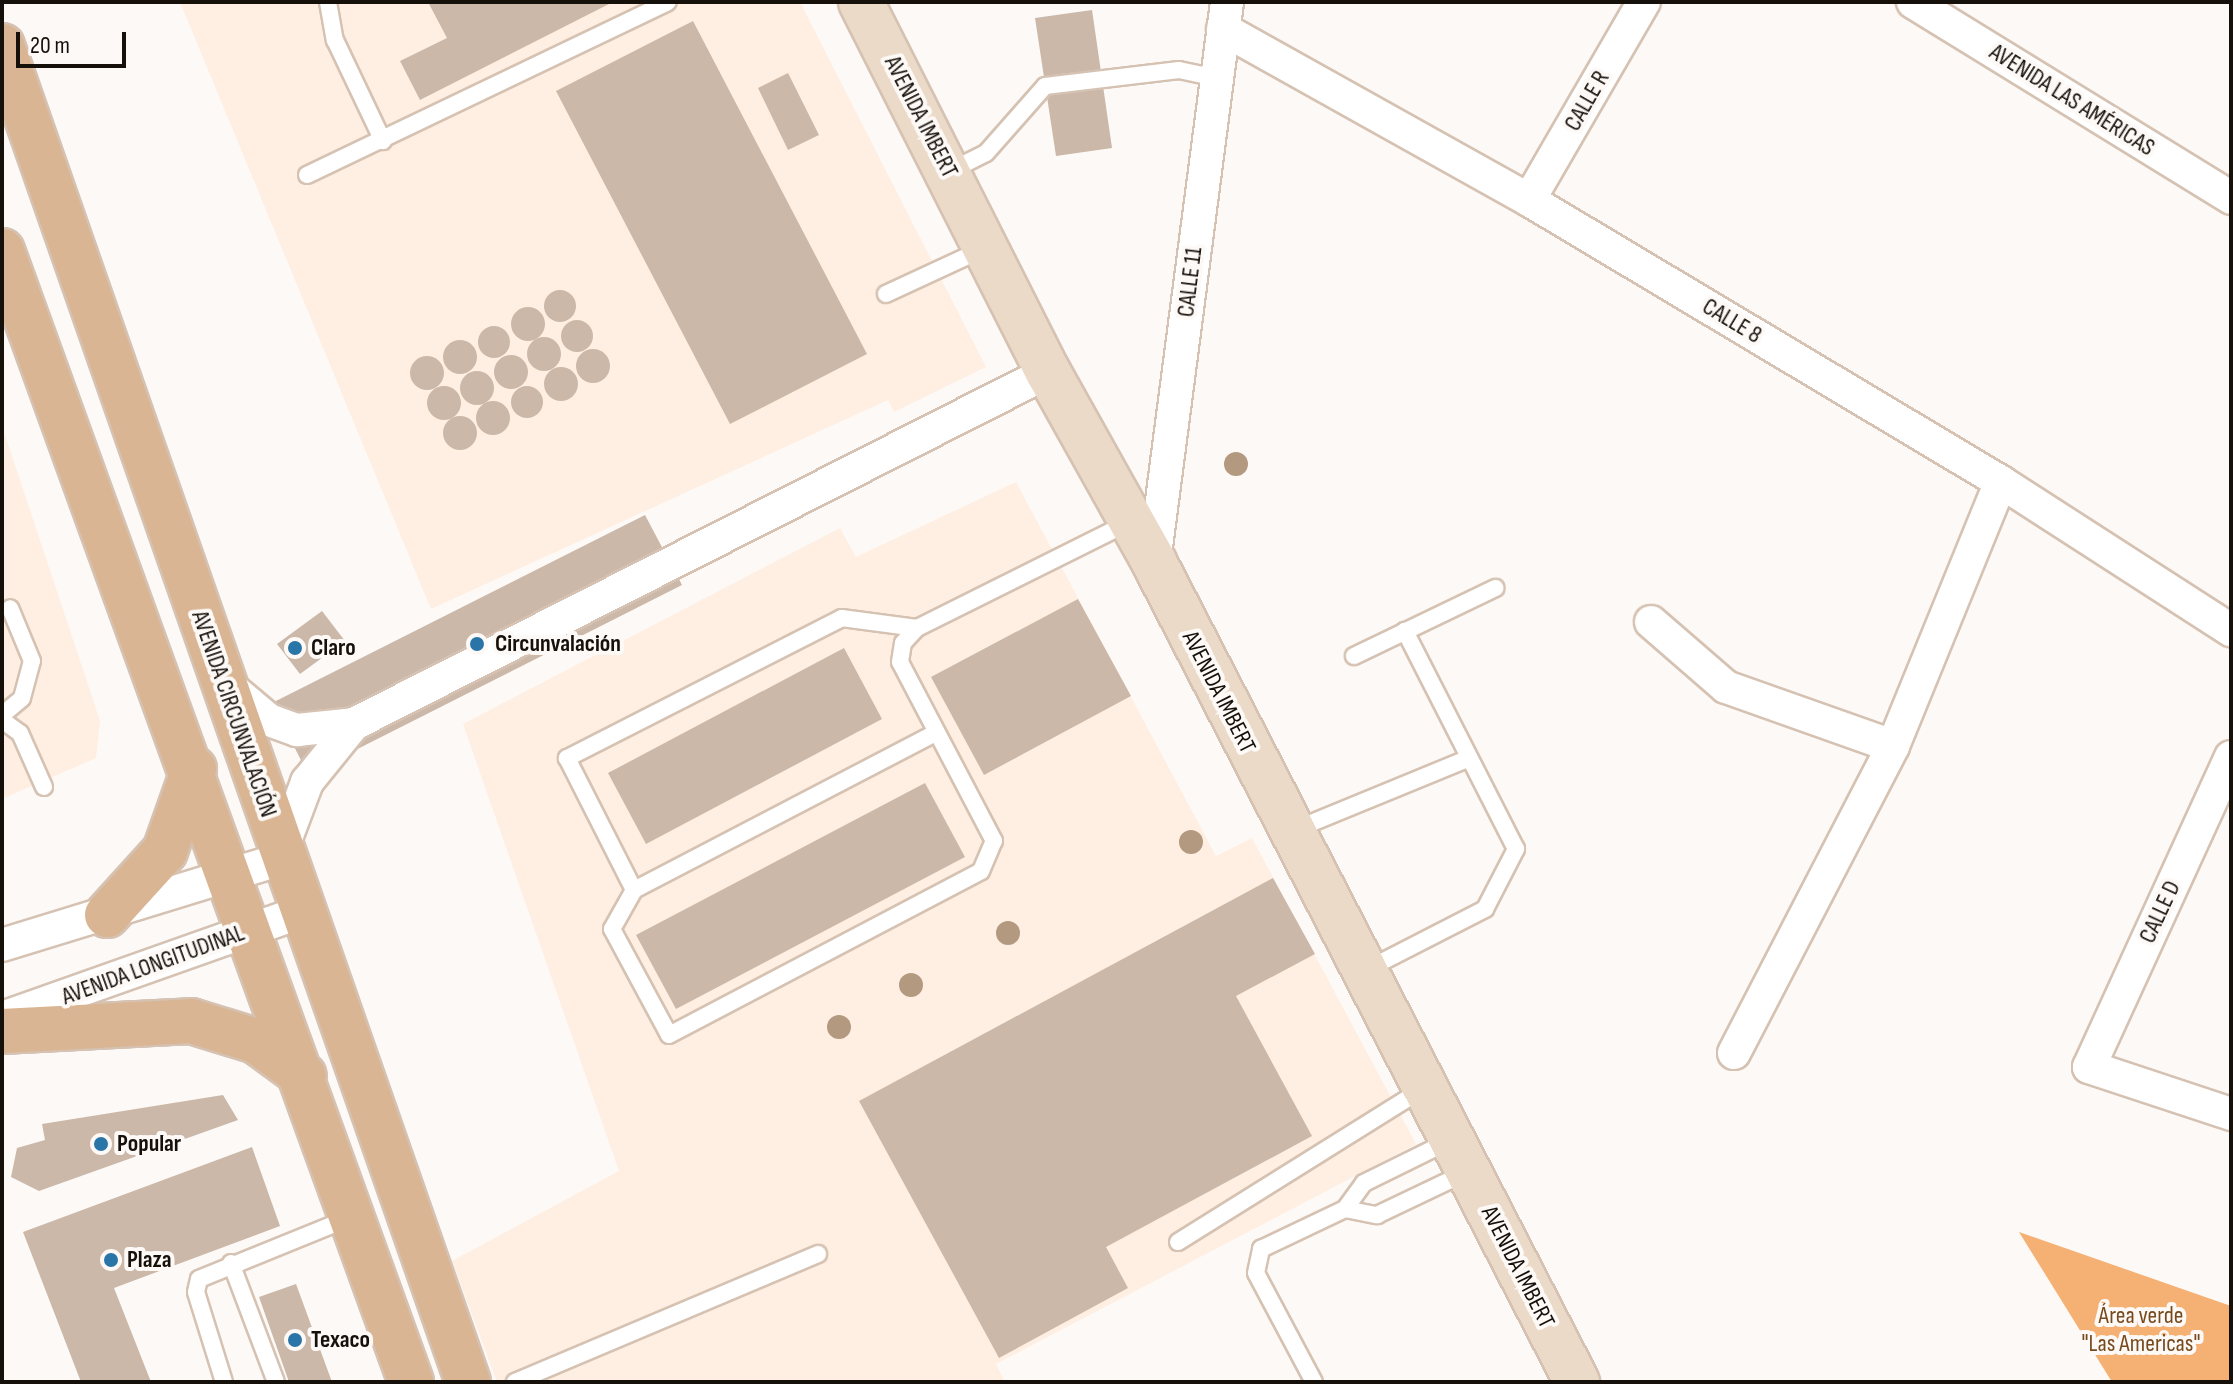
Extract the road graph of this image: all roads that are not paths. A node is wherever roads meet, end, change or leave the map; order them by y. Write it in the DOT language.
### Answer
graph roads {
  1 [pos="328,2"];
  2 [pos="668,2"];
  3 [pos="861,2"];
  4 [pos="1644,2"];
  5 [pos="1913,2"];
  6 [pos="1225,16"];
  7 [pos="2,46"];
  8 [pos="1216,78"];
  9 [pos="383,141"];
  10 [pos="949,172"];
  11 [pos="307,175"];
  12 [pos="2231,198"];
  13 [pos="1529,200"];
  14 [pos="986,247"];
  15 [pos="2,251"];
  16 [pos="886,294"];
  17 [pos="1048,372"];
  18 [pos="2001,482"];
  19 [pos="1131,521"];
  20 [pos="1154,562"];
  21 [pos="1495,588"];
  22 [pos="10,608"];
  23 [pos="1651,622"];
  24 [pos="917,628"];
  25 [pos="2231,630"];
  26 [pos="1405,631"];
  27 [pos="1354,656"];
  28 [pos="223,681"];
  29 [pos="2,718"];
  30 [pos="354,724"];
  31 [pos="935,733"];
  32 [pos="1893,746"];
  33 [pos="2231,757"];
  34 [pos="1467,759"];
  35 [pos="194,769"];
  36 [pos="44,787"];
  37 [pos="1289,832"];
  38 [pos="284,854"];
  39 [pos="233,877"];
  40 [pos="634,890"];
  41 [pos="304,911"];
  42 [pos="107,915"];
  43 [pos="252,930"];
  44 [pos="2,945"];
  45 [pos="1363,971"];
  46 [pos="2,1018"];
  47 [pos="2,1031"];
  48 [pos="1734,1053"];
  49 [pos="304,1076"];
  50 [pos="1426,1087"];
  51 [pos="2231,1114"];
  52 [pos="1461,1155"];
  53 [pos="1345,1209"];
  54 [pos="353,1217"];
  55 [pos="1178,1242"];
  56 [pos="818,1254"];
  57 [pos="231,1263"];
  58 [pos="224,1382"];
  59 [pos="276,1382"];
  60 [pos="411,1382"];
  61 [pos="468,1382"];
  62 [pos="515,1382"];
  63 [pos="1314,1382"];
  64 [pos="1577,1382"];
  1 -- 9 [label="lane"];
  2 -- 9 [label="lane"];
  3 -- 10 [label="main road, AVENIDA IMBERT"];
  4 -- 13 [label="street, CALLE R"];
  5 -- 12 [label="street, AVENIDA LAS AMÉRICAS"];
  6 -- 8 [label="street, CALLE 11"];
  6 -- 13 [label="street, CALLE 8"];
  7 -- 28 [label="main road, AVENIDA CIRCUNVALACIÓN"];
  8 -- 10 [label="lane"];
  8 -- 20 [label="street, CALLE 11"];
  9 -- 11 [label="lane"];
  10 -- 14 [label="main road, AVENIDA IMBERT"];
  13 -- 18 [label="street, CALLE 8"];
  14 -- 16 [label="lane"];
  14 -- 17 [label="main road, AVENIDA IMBERT"];
  15 -- 35 [label="main road"];
  17 -- 19 [label="main road, AVENIDA IMBERT"];
  17 -- 30 [label="street"];
  18 -- 25 [label="street, CALLE 8"];
  18 -- 32 [label="street"];
  19 -- 20 [label="main road, AVENIDA IMBERT"];
  19 -- 24 [label="lane"];
  20 -- 37 [label="main road, AVENIDA IMBERT"];
  21 -- 26 [label="lane"];
  22 -- 29 [label="lane"];
  23 -- 32 [label="street"];
  24 -- 31 [label="lane"];
  24 -- 40 [label="lane"];
  26 -- 27 [label="lane"];
  26 -- 34 [label="lane"];
  28 -- 30 [label="street"];
  28 -- 38 [label="main road, AVENIDA CIRCUNVALACIÓN"];
  29 -- 36 [label="lane"];
  30 -- 38 [label="street"];
  31 -- 40 [label="lane"];
  31 -- 40 [label="lane"];
  32 -- 48 [label="street"];
  33 -- 51 [label="street, CALLE D"];
  34 -- 37 [label="lane"];
  34 -- 45 [label="lane"];
  35 -- 39 [label="main road"];
  35 -- 42 [label="main road"];
  37 -- 45 [label="main road, AVENIDA IMBERT"];
  38 -- 39 [label="street"];
  38 -- 41 [label="main road, AVENIDA CIRCUNVALACIÓN"];
  39 -- 42 [label="street"];
  39 -- 43 [label="main road"];
  41 -- 43 [label="street, AVENIDA LONGITUDINAL"];
  41 -- 61 [label="main road, AVENIDA CIRCUNVALACIÓN"];
  42 -- 44 [label="street"];
  43 -- 46 [label="street, AVENIDA LONGITUDINAL"];
  43 -- 49 [label="main road"];
  45 -- 50 [label="main road, AVENIDA IMBERT"];
  47 -- 49 [label="main road"];
  49 -- 54 [label="main road"];
  50 -- 52 [label="main road, AVENIDA IMBERT"];
  50 -- 55 [label="lane"];
  52 -- 53 [label="lane"];
  52 -- 53 [label="lane"];
  52 -- 64 [label="main road, AVENIDA IMBERT"];
  53 -- 63 [label="lane"];
  54 -- 57 [label="lane"];
  54 -- 60 [label="main road"];
  56 -- 62 [label="lane"];
  57 -- 58 [label="lane"];
  57 -- 59 [label="lane"];
}
